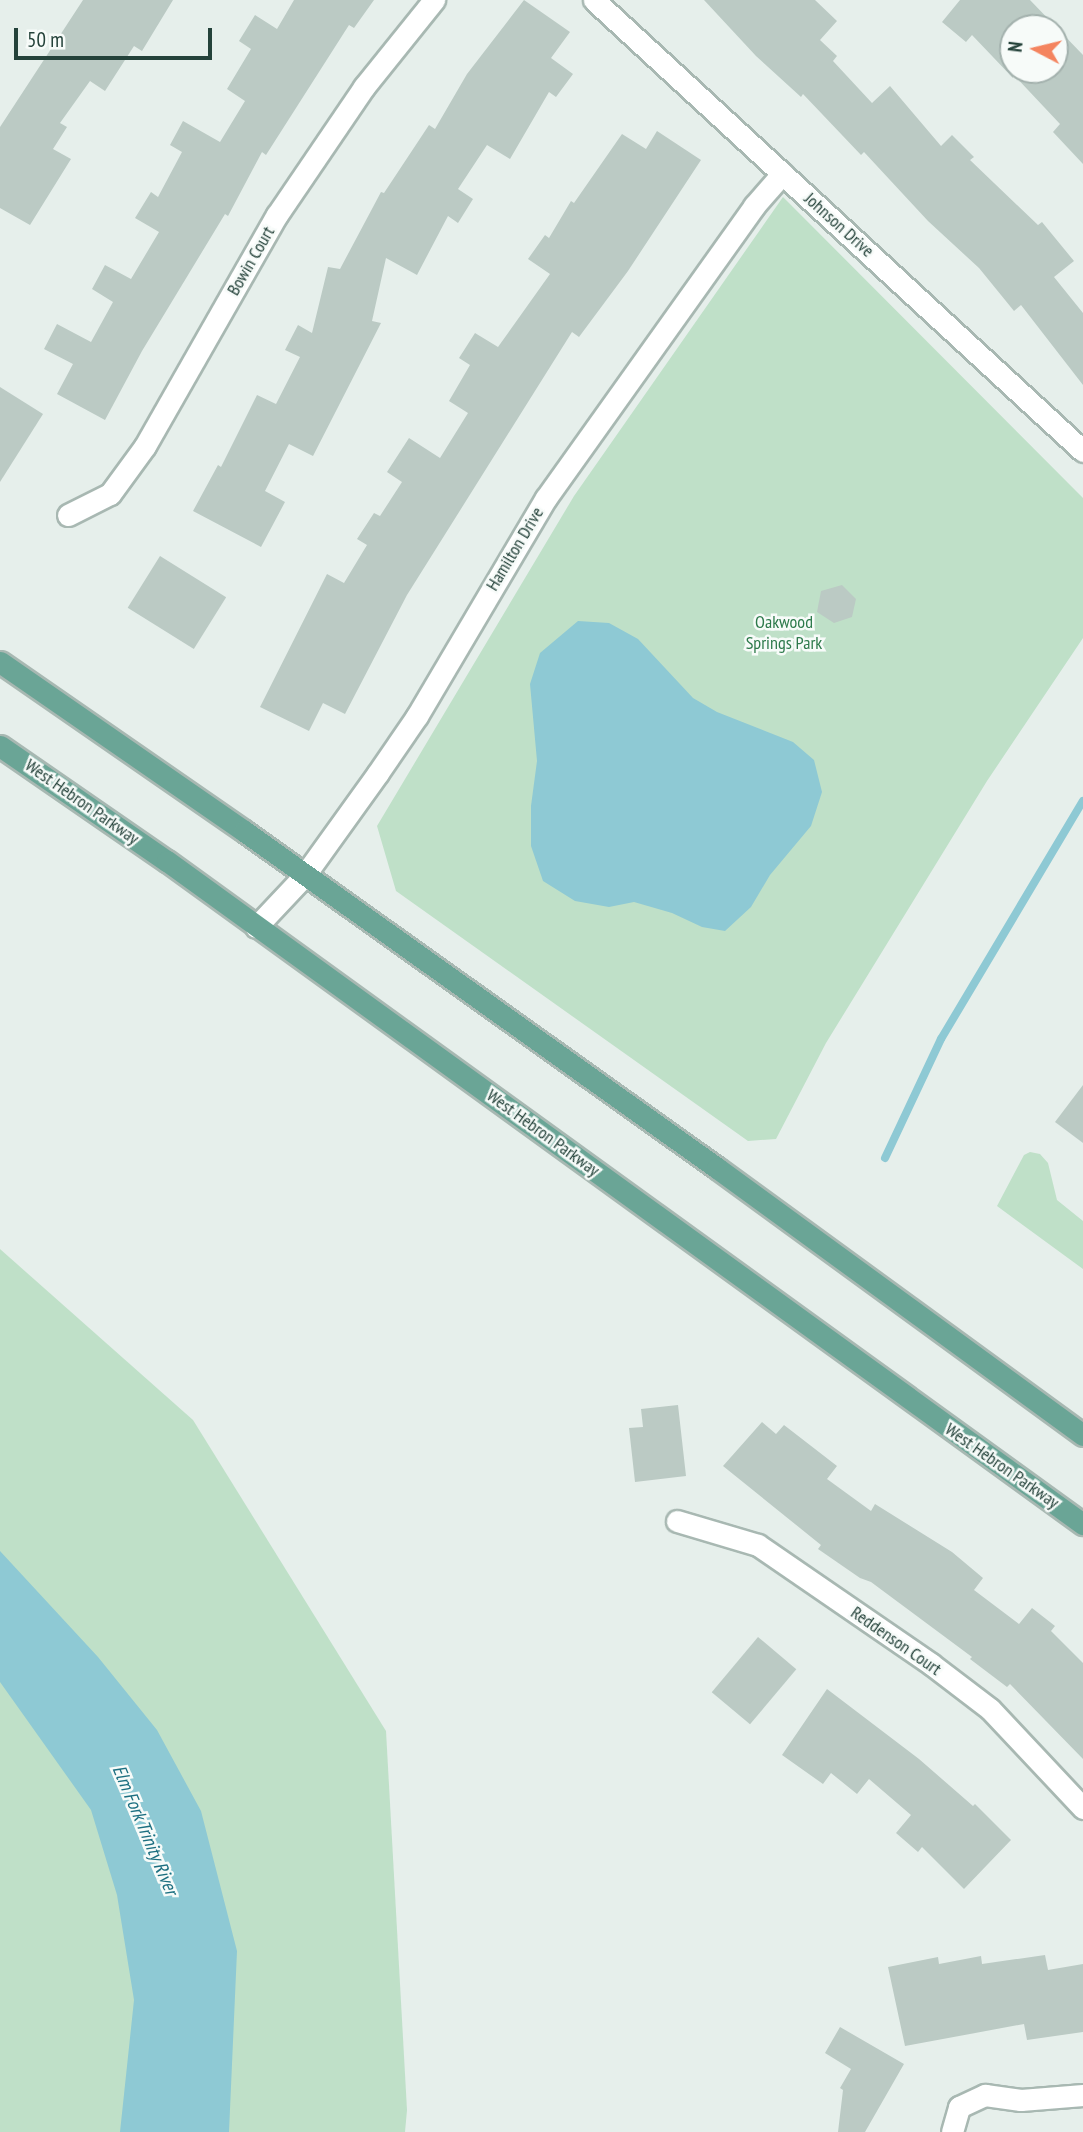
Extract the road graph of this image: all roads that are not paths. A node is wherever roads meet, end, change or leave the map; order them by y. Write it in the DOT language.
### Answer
graph roads {
  1 [pos="433,0"];
  2 [pos="594,0"];
  3 [pos="782,174"];
  4 [pos="1083,451"];
  5 [pos="68,515"];
  6 [pos="0,662"];
  7 [pos="0,746"];
  8 [pos="304,876"];
  9 [pos="256,927"];
  10 [pos="1083,1435"];
  11 [pos="677,1521"];
  12 [pos="1083,1524"];
  13 [pos="1083,1808"];
  14 [pos="1083,2095"];
  15 [pos="952,2132"];
  1 -- 5 [label="street, Bowin Court"];
  2 -- 3 [label="street, Johnson Drive"];
  3 -- 4 [label="street, Johnson Drive"];
  3 -- 8 [label="street, Hamilton Drive"];
  6 -- 8 [label="main road"];
  7 -- 9 [label="main road, West Hebron Parkway"];
  8 -- 9 [label="street, Hamilton Drive"];
  8 -- 10 [label="main road"];
  9 -- 12 [label="main road, West Hebron Parkway"];
  11 -- 13 [label="street, Reddenson Court"];
  14 -- 15 [label="street"];
}
